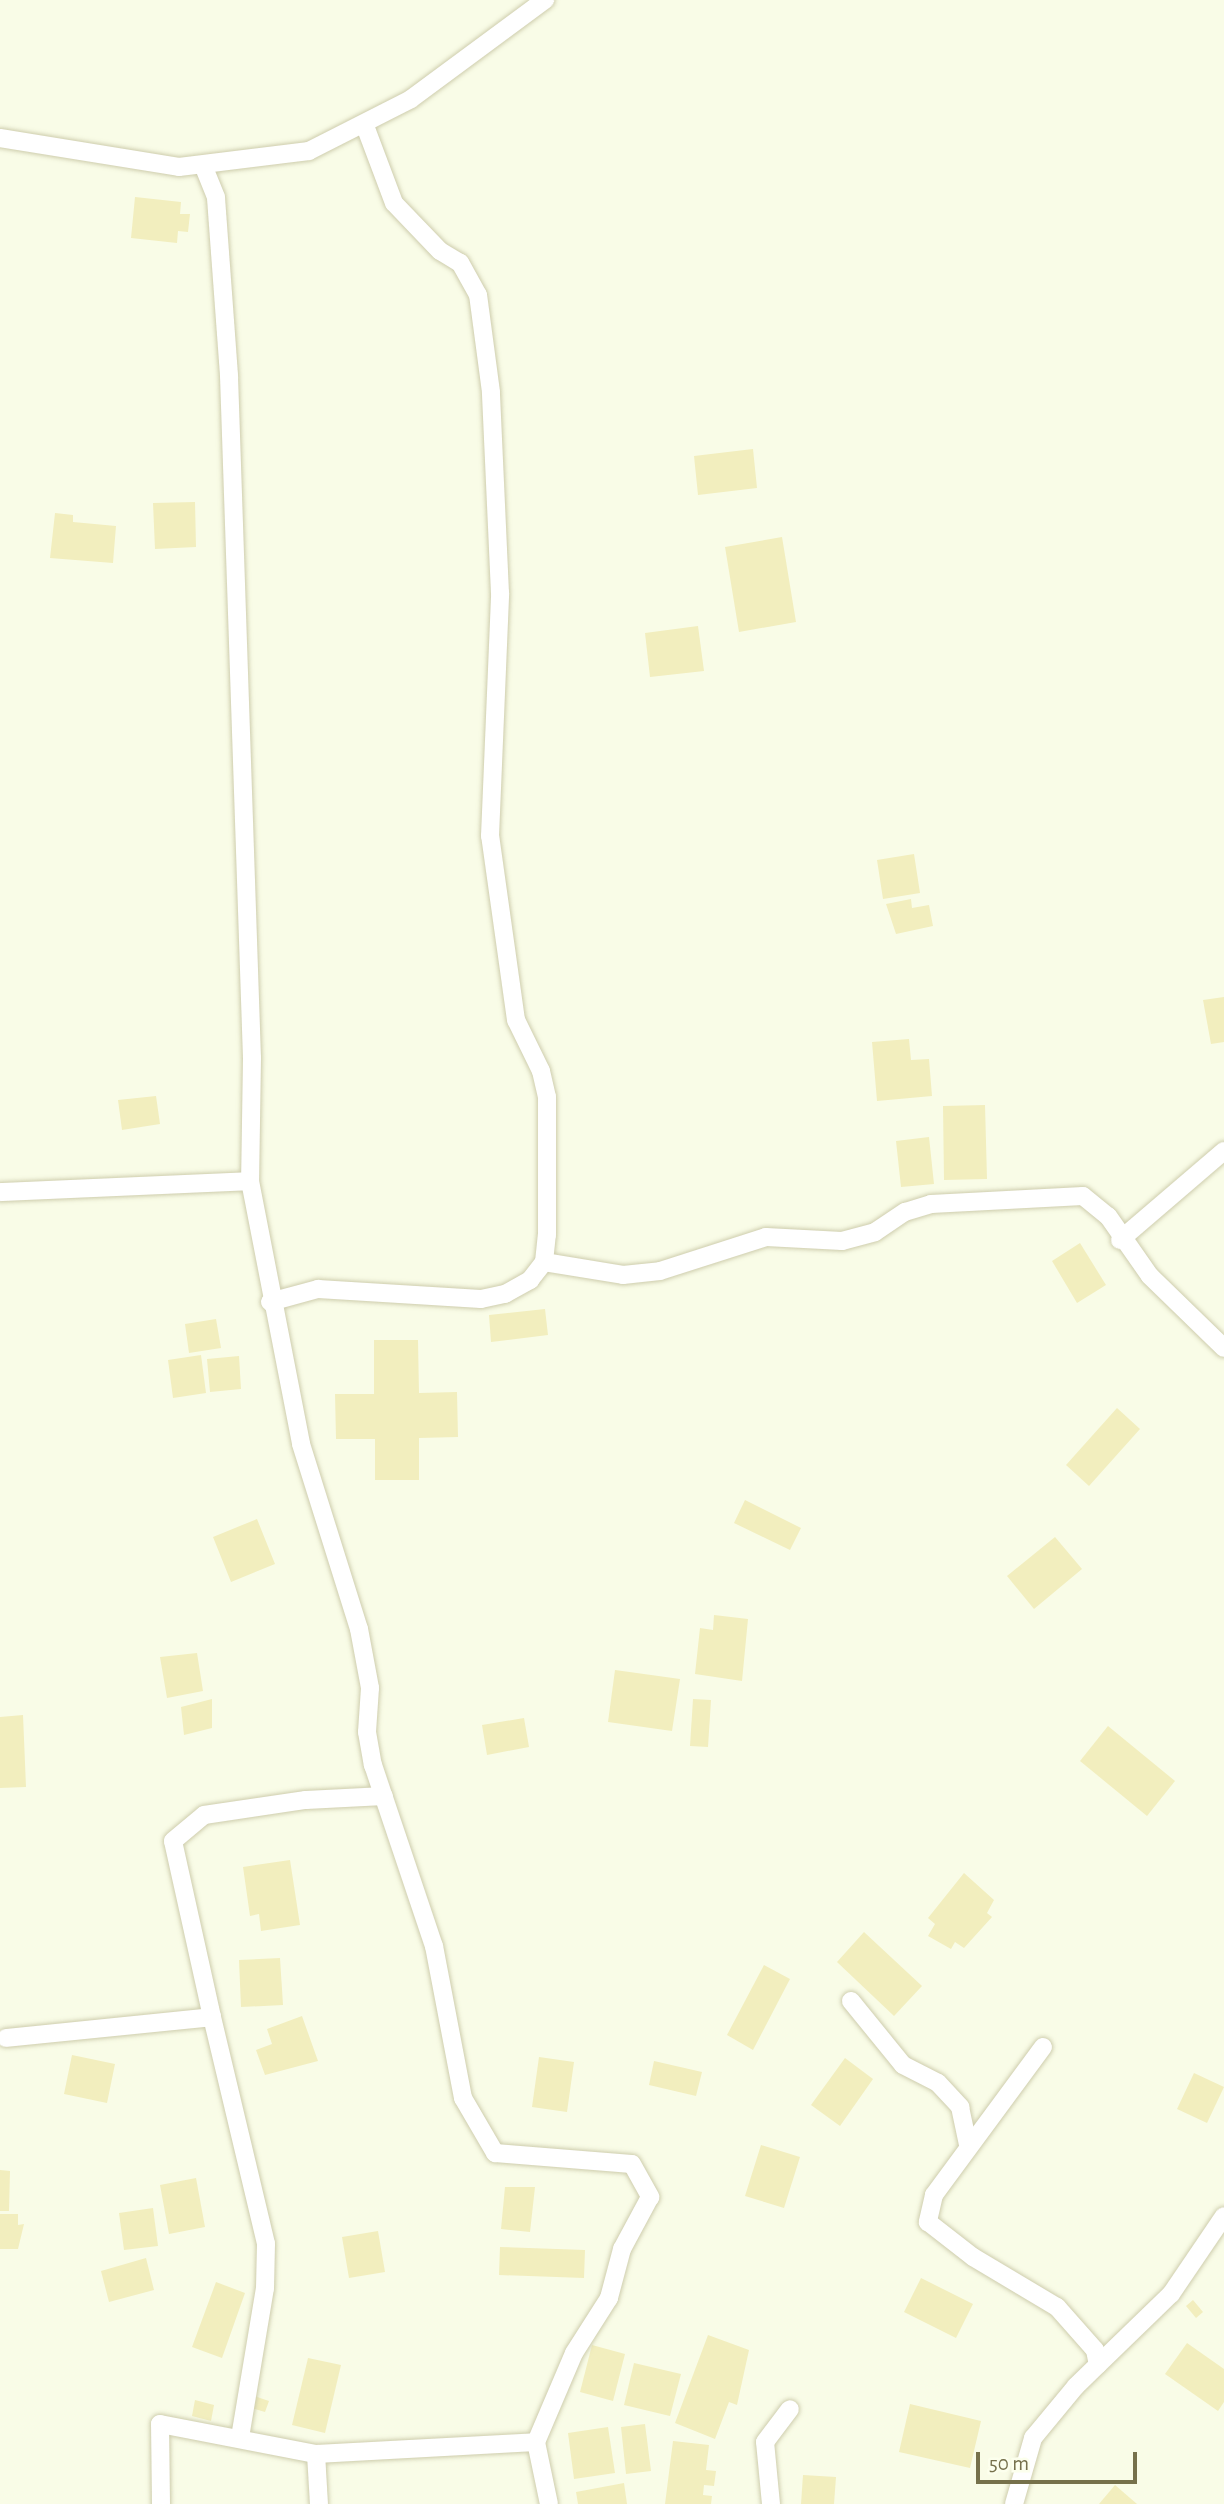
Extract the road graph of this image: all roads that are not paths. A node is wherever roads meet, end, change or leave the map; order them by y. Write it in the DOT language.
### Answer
graph roads {
  1 [pos="544,0"];
  2 [pos="365,126"];
  3 [pos="0,138"];
  4 [pos="203,165"];
  5 [pos="1224,1151"];
  6 [pos="250,1181"];
  7 [pos="0,1192"];
  8 [pos="1120,1240"];
  9 [pos="544,1262"];
  10 [pos="270,1302"];
  11 [pos="1224,1348"];
  12 [pos="384,1796"];
  13 [pos="851,2001"];
  14 [pos="212,2017"];
  15 [pos="6,2038"];
  16 [pos="1043,2047"];
  17 [pos="968,2144"];
  18 [pos="1224,2217"];
  19 [pos="1098,2365"];
  20 [pos="790,2409"];
  21 [pos="240,2437"];
  22 [pos="536,2442"];
  23 [pos="316,2454"];
  24 [pos="161,2504"];
  25 [pos="319,2504"];
  26 [pos="549,2504"];
  27 [pos="771,2504"];
  28 [pos="1014,2504"];
  1 -- 2 [label="street"];
  2 -- 4 [label="street"];
  2 -- 9 [label="street"];
  3 -- 4 [label="street"];
  4 -- 6 [label="street"];
  5 -- 8 [label="street"];
  6 -- 7 [label="street"];
  6 -- 10 [label="street"];
  8 -- 9 [label="street"];
  8 -- 11 [label="street"];
  9 -- 10 [label="street"];
  10 -- 12 [label="street"];
  12 -- 14 [label="street"];
  12 -- 22 [label="street"];
  13 -- 17 [label="street"];
  14 -- 15 [label="street"];
  14 -- 21 [label="street"];
  16 -- 17 [label="street"];
  17 -- 19 [label="street"];
  18 -- 19 [label="street"];
  19 -- 28 [label="street"];
  20 -- 27 [label="street"];
  21 -- 23 [label="street"];
  21 -- 24 [label="street"];
  22 -- 23 [label="street"];
  22 -- 26 [label="street"];
  23 -- 25 [label="street"];
}
